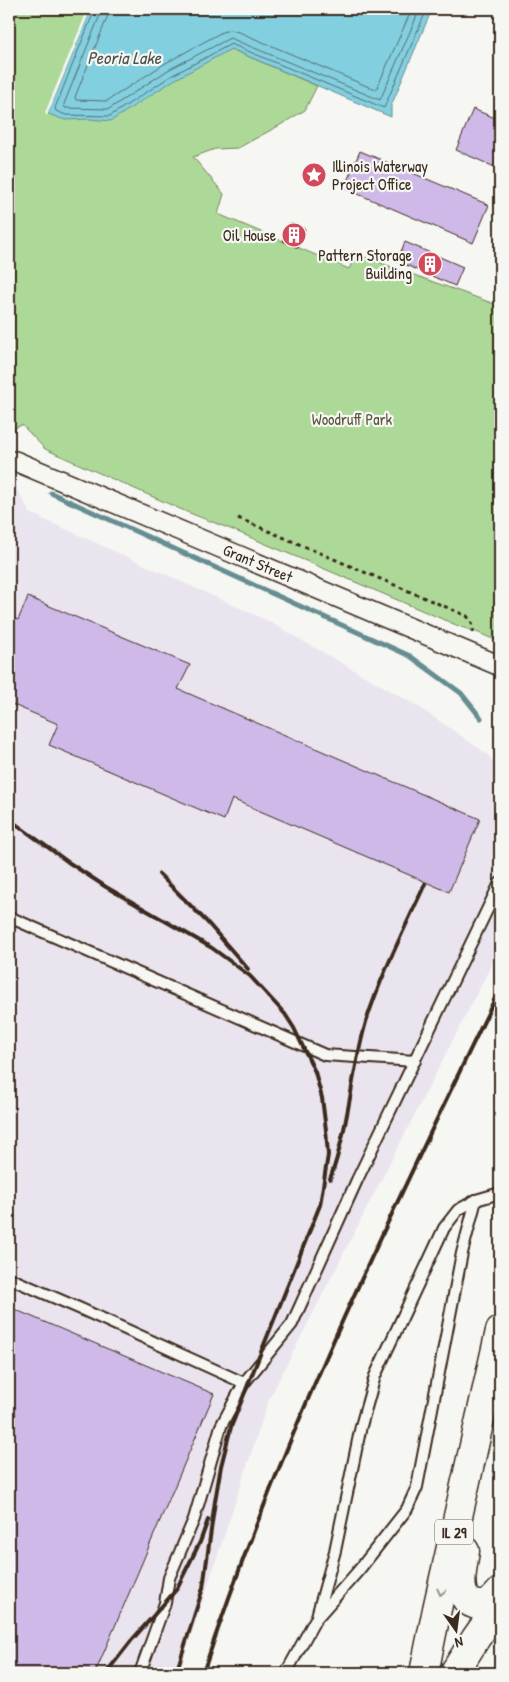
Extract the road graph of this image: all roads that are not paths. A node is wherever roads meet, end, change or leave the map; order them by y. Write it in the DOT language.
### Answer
graph roads {
  1 [pos="12,459"];
  2 [pos="500,666"];
  3 [pos="500,883"];
  4 [pos="9,917"];
  5 [pos="415,1061"];
  6 [pos="500,1193"];
  7 [pos="476,1200"];
  8 [pos="9,1278"];
  9 [pos="500,1331"];
  10 [pos="244,1383"];
  11 [pos="486,1391"];
  12 [pos="500,1592"];
  13 [pos="500,1604"];
  14 [pos="315,1620"];
  15 [pos="140,1673"];
  16 [pos="286,1673"];
  17 [pos="424,1673"];
  18 [pos="454,1673"];
  1 -- 2 [label="street, Grant Street"];
  3 -- 5 [label="lane"];
  4 -- 5 [label="lane"];
  5 -- 10 [label="lane"];
  6 -- 7 [label="lane"];
  7 -- 14 [label="lane"];
  7 -- 14 [label="lane"];
  8 -- 10 [label="lane"];
  9 -- 11 [label="main road, IL 29"];
  10 -- 15 [label="lane"];
  11 -- 12 [label="main road"];
  11 -- 17 [label="main road, IL 29, one-way"];
  13 -- 18 [label="main road"];
  14 -- 16 [label="lane"];
}
